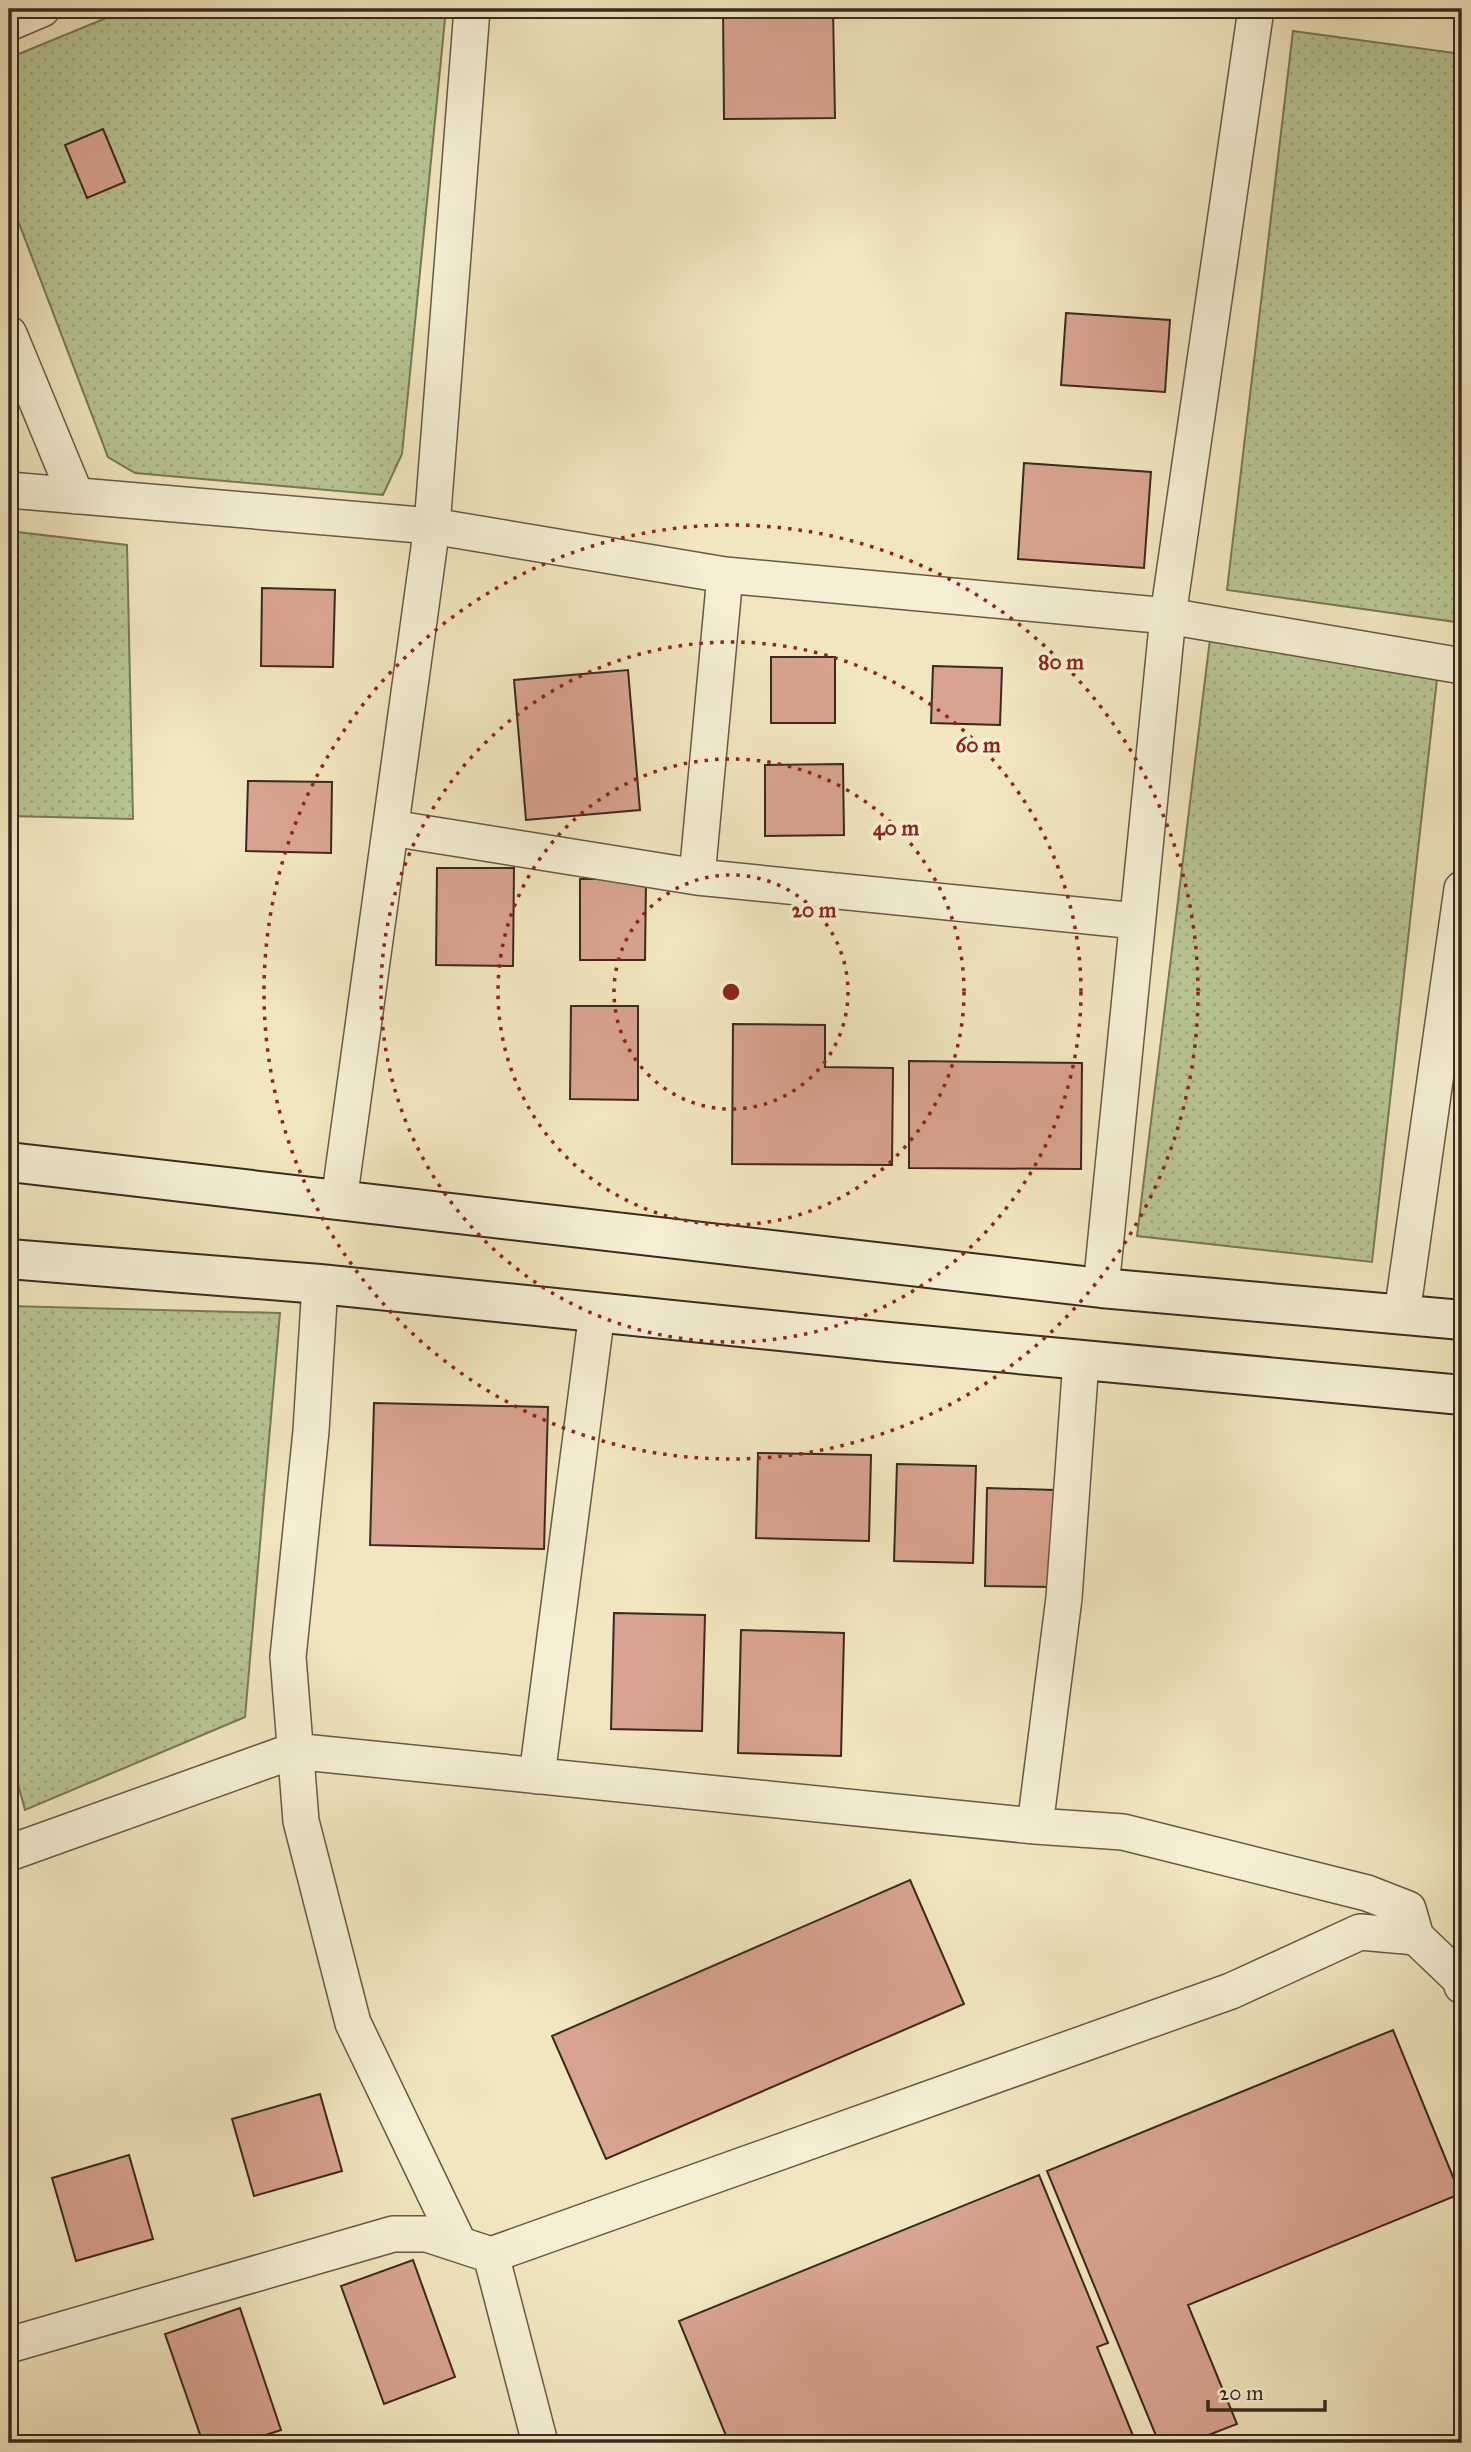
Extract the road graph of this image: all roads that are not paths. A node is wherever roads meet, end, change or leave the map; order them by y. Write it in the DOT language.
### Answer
graph roads {
  1 [pos="42,9"];
  2 [pos="472,9"];
  3 [pos="1256,9"];
  4 [pos="9,23"];
  5 [pos="9,334"];
  6 [pos="9,490"];
  7 [pos="76,496"];
  8 [pos="432,526"];
  9 [pos="725,575"];
  10 [pos="1168,616"];
  11 [pos="1462,666"];
  12 [pos="391,828"];
  13 [pos="697,877"];
  14 [pos="1462,889"];
  15 [pos="1137,921"];
  16 [pos="9,1162"];
  17 [pos="339,1201"];
  18 [pos="9,1259"];
  19 [pos="320,1284"];
  20 [pos="1101,1288"];
  21 [pos="597,1312"];
  22 [pos="1402,1314"];
  23 [pos="1462,1320"];
  24 [pos="1081,1360"];
  25 [pos="1462,1395"];
  26 [pos="293,1751"];
  27 [pos="537,1776"];
  28 [pos="1035,1826"];
  29 [pos="10,1846"];
  30 [pos="1416,1937"];
  31 [pos="1462,1986"];
  32 [pos="458,2242"];
  33 [pos="491,2255"];
  34 [pos="9,2345"];
  35 [pos="540,2443"];
  1 -- 4 [label="street"];
  2 -- 8 [label="street"];
  3 -- 10 [label="street"];
  5 -- 7 [label="street"];
  6 -- 7 [label="street"];
  7 -- 8 [label="street"];
  8 -- 9 [label="street"];
  8 -- 12 [label="street"];
  9 -- 10 [label="street"];
  9 -- 13 [label="street"];
  10 -- 11 [label="street"];
  10 -- 15 [label="street"];
  12 -- 13 [label="street"];
  12 -- 17 [label="street"];
  13 -- 15 [label="street"];
  14 -- 22 [label="street"];
  15 -- 20 [label="street"];
  16 -- 17 [label="main road"];
  17 -- 20 [label="main road"];
  18 -- 19 [label="main road"];
  19 -- 21 [label="main road"];
  19 -- 26 [label="street"];
  20 -- 22 [label="main road"];
  21 -- 24 [label="main road"];
  21 -- 27 [label="street"];
  22 -- 23 [label="main road"];
  24 -- 25 [label="main road"];
  24 -- 28 [label="street"];
  26 -- 27 [label="street"];
  26 -- 29 [label="street"];
  26 -- 32 [label="street"];
  27 -- 28 [label="street"];
  28 -- 30 [label="street"];
  30 -- 31 [label="street"];
  30 -- 33 [label="street"];
  32 -- 33 [label="street"];
  32 -- 34 [label="street"];
  33 -- 35 [label="street"];
}
